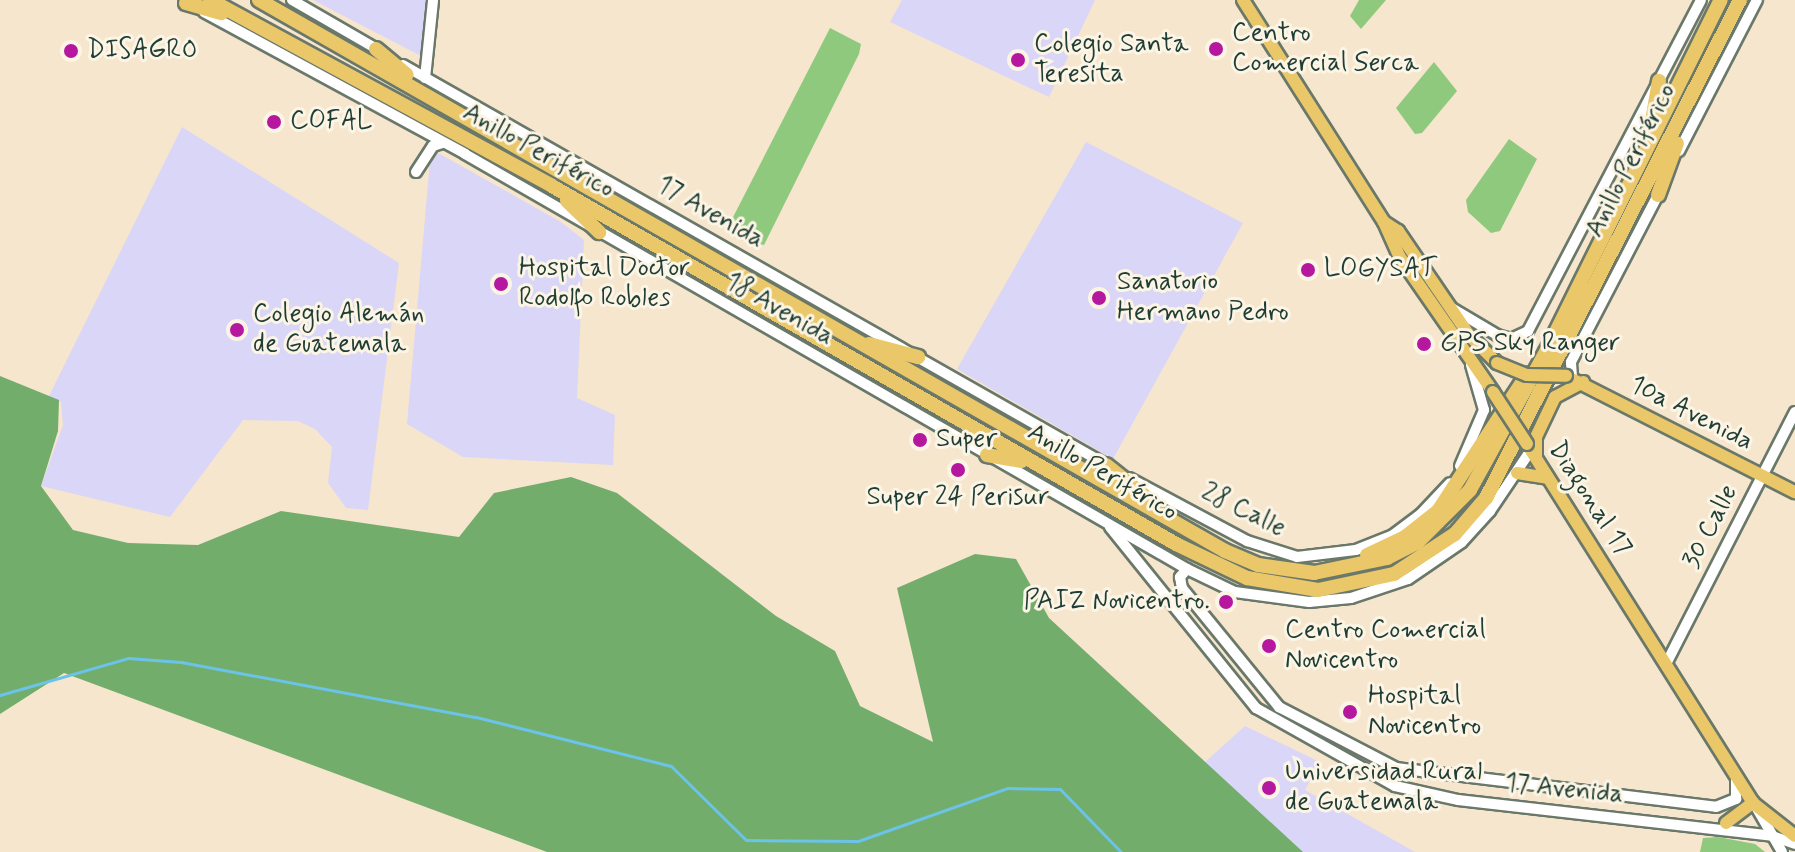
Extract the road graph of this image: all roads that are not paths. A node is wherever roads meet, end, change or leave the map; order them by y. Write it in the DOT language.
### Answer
graph roads {
  1 [pos="210,0"];
  2 [pos="259,0"];
  3 [pos="292,0"];
  4 [pos="433,0"];
  5 [pos="1243,0"];
  6 [pos="1701,0"];
  7 [pos="1721,0"];
  8 [pos="1740,0"];
  9 [pos="1757,0"];
  10 [pos="184,1"];
  11 [pos="245,20"];
  12 [pos="376,49"];
  13 [pos="425,78"];
  14 [pos="1659,81"];
  15 [pos="1700,81"];
  16 [pos="435,98"];
  17 [pos="442,143"];
  18 [pos="1648,147"];
  19 [pos="416,172"];
  20 [pos="552,186"];
  21 [pos="1658,195"];
  22 [pos="1384,222"];
  23 [pos="599,232"];
  24 [pos="1447,304"];
  25 [pos="850,339"];
  26 [pos="1467,356"];
  27 [pos="918,357"];
  28 [pos="1527,375"];
  29 [pos="1573,378"];
  30 [pos="1795,412"];
  31 [pos="1531,451"];
  32 [pos="987,455"];
  33 [pos="1106,465"];
  34 [pos="1052,471"];
  35 [pos="1517,473"];
  36 [pos="1762,475"];
  37 [pos="1550,479"];
  38 [pos="1795,492"];
  39 [pos="1103,519"];
  40 [pos="1192,533"];
  41 [pos="1187,569"];
  42 [pos="1314,573"];
  43 [pos="1189,599"];
  44 [pos="1176,611"];
  45 [pos="1666,664"];
  46 [pos="1736,777"];
  47 [pos="1499,783"];
  48 [pos="1753,803"];
  49 [pos="1497,805"];
  50 [pos="1716,807"];
  51 [pos="1726,823"];
  52 [pos="1712,829"];
  53 [pos="1772,836"];
  54 [pos="1795,836"];
  55 [pos="1795,844"];
  56 [pos="1782,852"];
  1 -- 11 [label="highway, Anillo Periférico"];
  2 -- 16 [label="highway, Anillo Periférico"];
  3 -- 12 [label="street, 17 Avenida"];
  4 -- 13 [label="street"];
  5 -- 22 [label="main road, Diagonal 17"];
  6 -- 14 [label="street"];
  7 -- 18 [label="highway, Anillo Periférico"];
  8 -- 15 [label="highway, Anillo Periférico"];
  9 -- 21 [label="street"];
  10 -- 11 [label="highway"];
  10 -- 17 [label="street, 18 Avenida"];
  11 -- 20 [label="highway, Anillo Periférico"];
  12 -- 13 [label="street, 17 Avenida"];
  12 -- 16 [label="highway"];
  13 -- 27 [label="street, 17 Avenida"];
  14 -- 18 [label="highway"];
  14 -- 24 [label="street"];
  15 -- 21 [label="highway"];
  15 -- 34 [label="highway, Anillo Periférico"];
  16 -- 25 [label="highway, Anillo Periférico"];
  17 -- 19 [label="street"];
  17 -- 23 [label="street, 18 Avenida"];
  18 -- 42 [label="highway, Anillo Periférico"];
  20 -- 23 [label="highway"];
  20 -- 34 [label="highway, Anillo Periférico"];
  21 -- 29 [label="street"];
  22 -- 24 [label="main road, Diagonal 17"];
  22 -- 26 [label="main road, Diagonal 17"];
  23 -- 32 [label="street, 18 Avenida"];
  24 -- 28 [label="main road, Diagonal 17, bridge"];
  25 -- 27 [label="highway"];
  25 -- 40 [label="highway, Anillo Periférico"];
  26 -- 31 [label="main road, Diagonal 17, bridge"];
  26 -- 33 [label="street, 28 Calle"];
  27 -- 33 [label="street, 17 Avenida"];
  28 -- 29 [label="main road, Diagonal 17, bridge"];
  28 -- 42 [label="highway"];
  29 -- 31 [label="main road"];
  29 -- 36 [label="main road, 10a Avenida"];
  30 -- 36 [label="street, 30 Calle"];
  31 -- 35 [label="street, Anillo Periférico"];
  31 -- 37 [label="main road, Diagonal 17"];
  32 -- 34 [label="highway"];
  32 -- 39 [label="street, 18 Avenida"];
  33 -- 40 [label="highway"];
  35 -- 37 [label="main road"];
  35 -- 41 [label="street, Anillo Periférico"];
  36 -- 38 [label="main road, 10a Avenida"];
  36 -- 45 [label="street, 30 Calle"];
  37 -- 45 [label="main road, Diagonal 17"];
  39 -- 41 [label="street, Anillo Periférico"];
  39 -- 44 [label="street, 17 Avenida"];
  40 -- 42 [label="highway, Anillo Periférico"];
  41 -- 43 [label="street"];
  43 -- 44 [label="street"];
  43 -- 47 [label="street, 17 Avenida"];
  44 -- 49 [label="street, 17 Avenida"];
  45 -- 46 [label="main road, Diagonal 17"];
  46 -- 48 [label="main road, Diagonal 17"];
  46 -- 50 [label="street"];
  47 -- 49 [label="street"];
  47 -- 50 [label="street, 17 Avenida"];
  48 -- 51 [label="main road"];
  48 -- 53 [label="street, Diagonal 17"];
  48 -- 54 [label="main road, Diagonal 17"];
  49 -- 52 [label="street, 17 Avenida"];
  50 -- 51 [label="street"];
  51 -- 52 [label="street"];
  52 -- 53 [label="street, 17 Avenida"];
  53 -- 55 [label="street, 17 Avenida"];
  53 -- 56 [label="street, Diagonal 17"];
}
